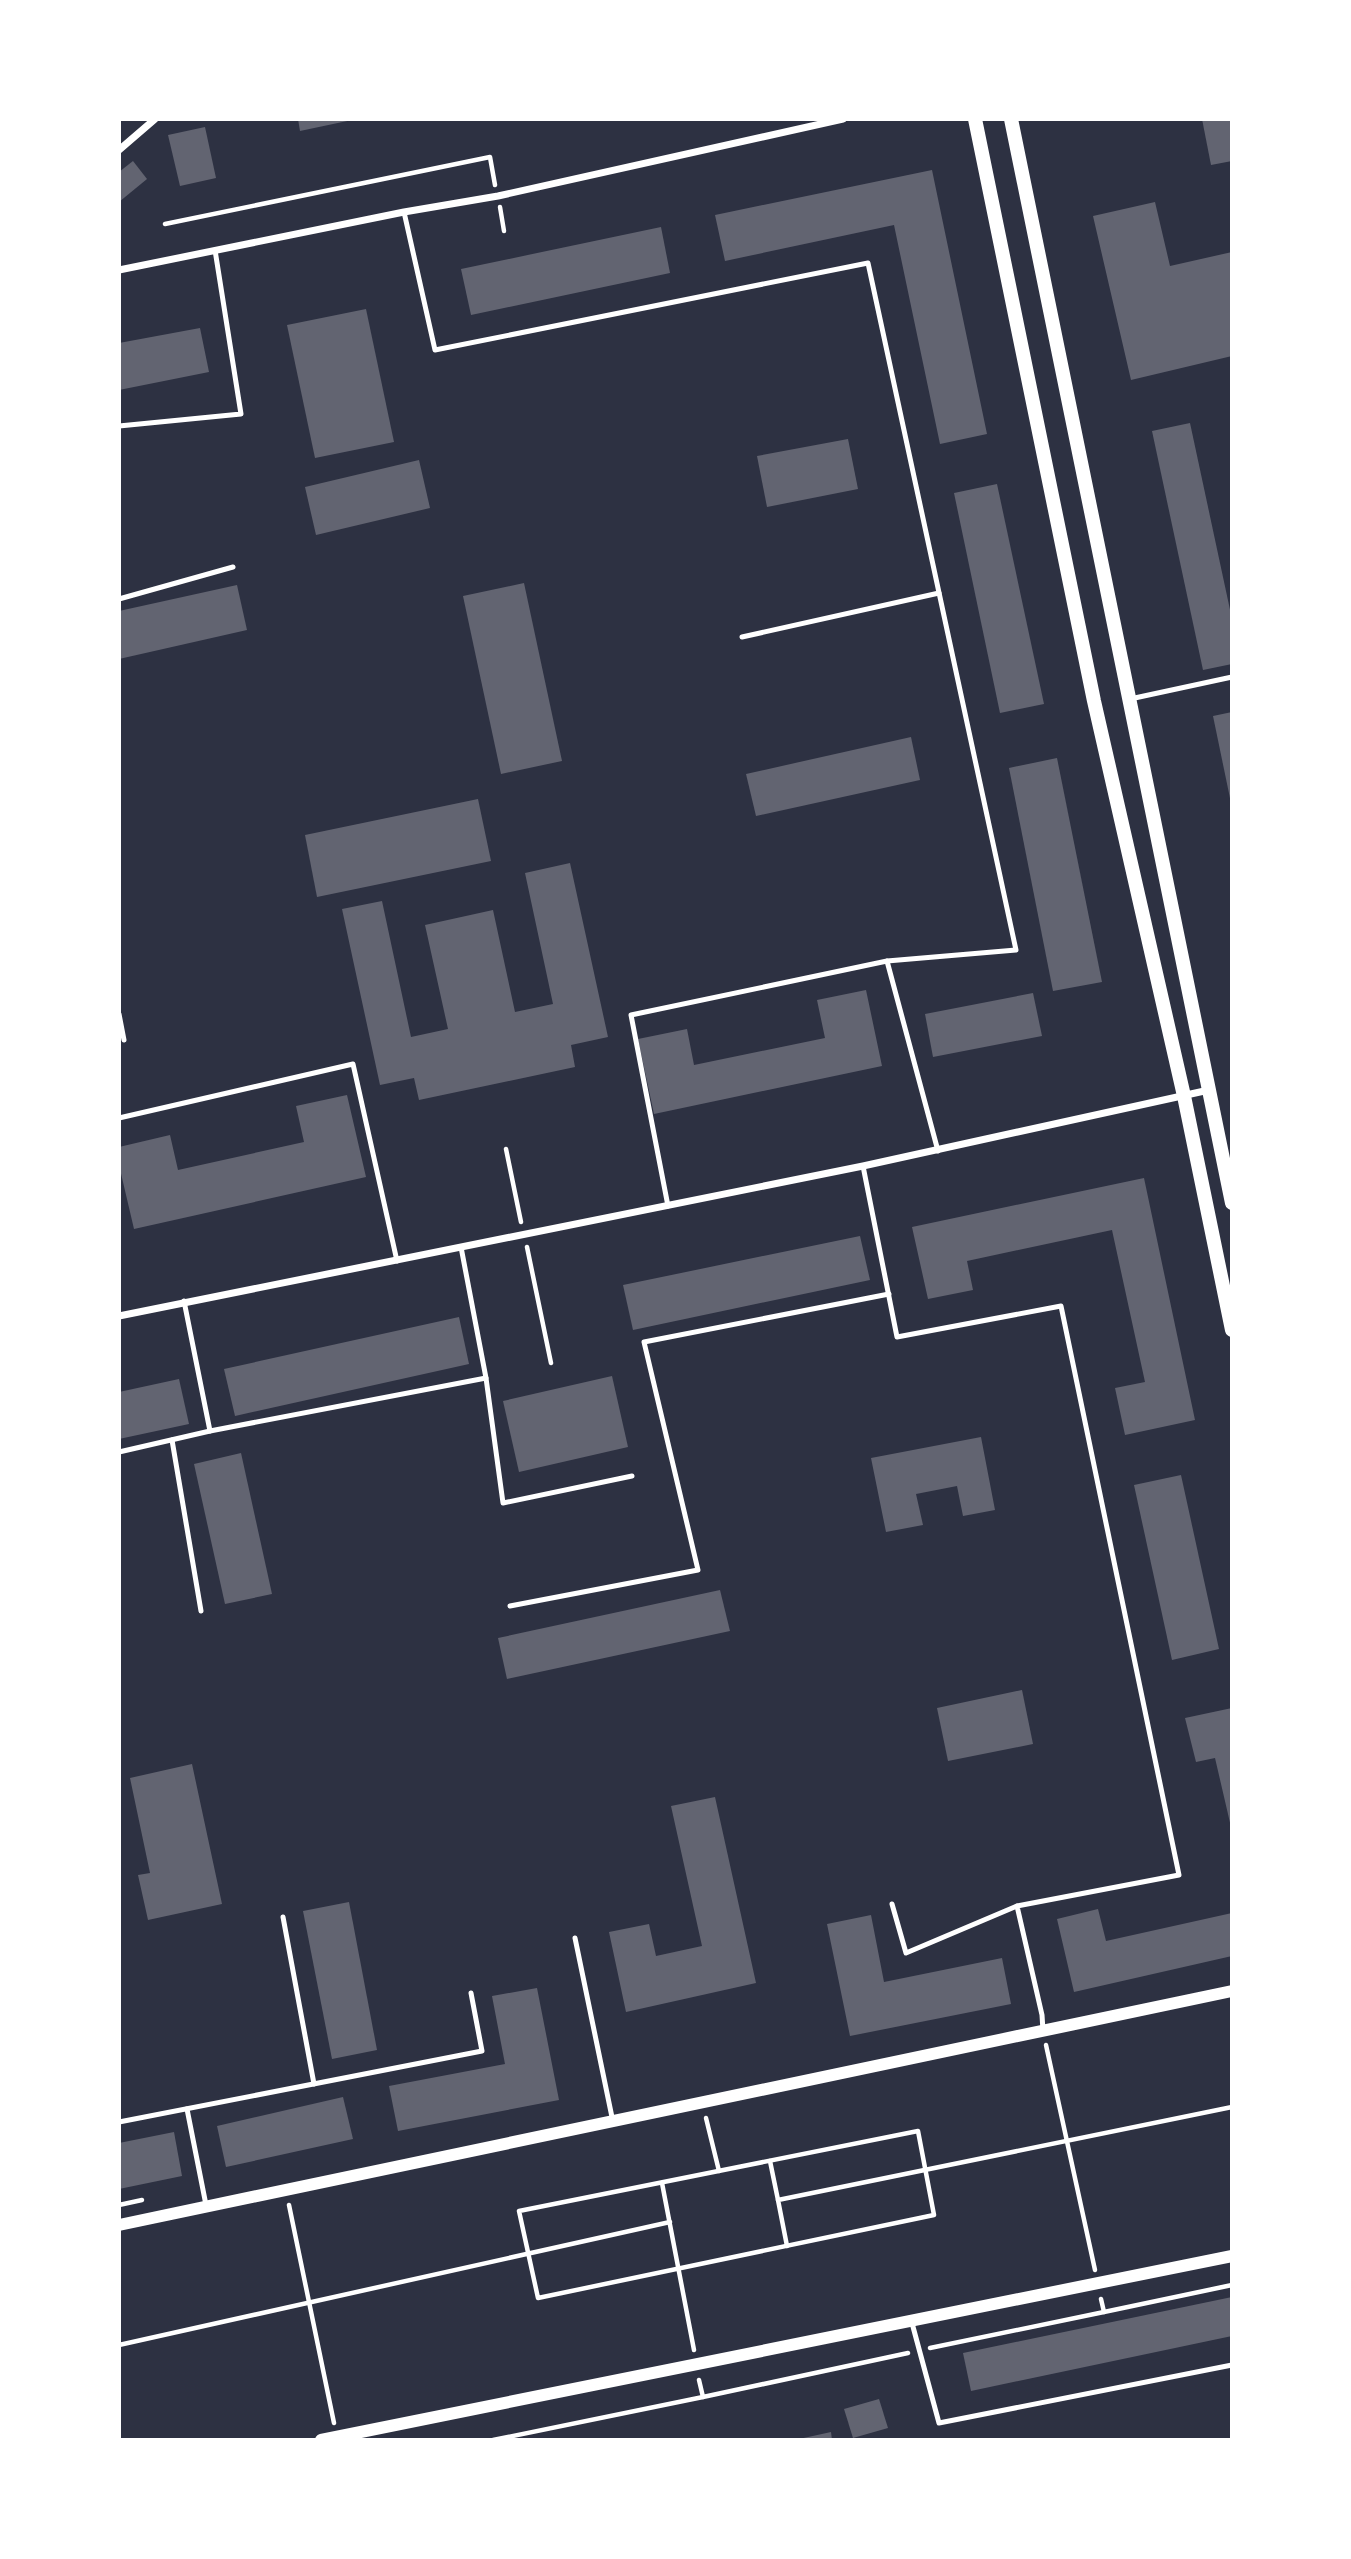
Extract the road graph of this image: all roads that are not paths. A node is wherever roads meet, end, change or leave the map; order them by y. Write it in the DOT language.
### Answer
graph roads {
  1 [pos="155,119"];
  2 [pos="843,119"];
  3 [pos="975,119"];
  4 [pos="1011,119"];
  5 [pos="119,150"];
  6 [pos="404,212"];
  7 [pos="215,250"];
  8 [pos="119,270"];
  9 [pos="119,426"];
  10 [pos="233,567"];
  11 [pos="939,593"];
  12 [pos="119,599"];
  13 [pos="742,637"];
  14 [pos="1232,677"];
  15 [pos="1130,699"];
  16 [pos="887,961"];
  17 [pos="119,1014"];
  18 [pos="124,1040"];
  19 [pos="1209,1090"];
  20 [pos="1185,1096"];
  21 [pos="119,1118"];
  22 [pos="938,1151"];
  23 [pos="863,1166"];
  24 [pos="1232,1203"];
  25 [pos="668,1206"];
  26 [pos="461,1247"];
  27 [pos="397,1261"];
  28 [pos="889,1294"];
  29 [pos="184,1301"];
  30 [pos="119,1315"];
  31 [pos="1232,1330"];
  32 [pos="486,1378"];
  33 [pos="210,1431"];
  34 [pos="172,1440"];
  35 [pos="119,1452"];
  36 [pos="632,1476"];
  37 [pos="510,1606"];
  38 [pos="201,1611"];
  39 [pos="892,1904"];
  40 [pos="1017,1906"];
  41 [pos="283,1917"];
  42 [pos="575,1938"];
  43 [pos="1232,1991"];
  44 [pos="471,1993"];
  45 [pos="1043,2031"];
  46 [pos="314,2084"];
  47 [pos="187,2109"];
  48 [pos="119,2122"];
  49 [pos="613,2122"];
  50 [pos="207,2207"];
  51 [pos="119,2225"];
  52 [pos="1232,2256"];
  53 [pos="912,2321"];
  54 [pos="1232,2365"];
  55 [pos="346,2437"];
  56 [pos="321,2440"];
  1 -- 5 [label="street"];
  2 -- 6 [label="street"];
  3 -- 20 [label="main road"];
  4 -- 15 [label="main road"];
  6 -- 7 [label="street"];
  6 -- 11 [label="lane"];
  7 -- 8 [label="street"];
  7 -- 9 [label="lane"];
  10 -- 12 [label="lane"];
  11 -- 13 [label="lane"];
  11 -- 16 [label="lane"];
  14 -- 15 [label="lane"];
  15 -- 19 [label="main road"];
  16 -- 22 [label="lane"];
  16 -- 25 [label="lane"];
  17 -- 18 [label="lane"];
  19 -- 20 [label="street"];
  19 -- 24 [label="main road"];
  20 -- 22 [label="street"];
  20 -- 31 [label="main road"];
  21 -- 27 [label="lane"];
  22 -- 23 [label="street"];
  23 -- 25 [label="street"];
  23 -- 28 [label="lane"];
  25 -- 26 [label="street"];
  26 -- 27 [label="street"];
  26 -- 32 [label="lane"];
  27 -- 29 [label="street"];
  28 -- 37 [label="lane"];
  28 -- 40 [label="lane"];
  29 -- 30 [label="street"];
  29 -- 33 [label="lane"];
  32 -- 33 [label="lane"];
  32 -- 36 [label="lane"];
  33 -- 34 [label="lane"];
  34 -- 35 [label="lane"];
  34 -- 38 [label="lane"];
  39 -- 40 [label="lane"];
  40 -- 45 [label="lane"];
  41 -- 46 [label="lane"];
  42 -- 49 [label="lane"];
  43 -- 45 [label="street"];
  44 -- 46 [label="lane"];
  45 -- 49 [label="street"];
  46 -- 47 [label="lane"];
  47 -- 48 [label="lane"];
  47 -- 50 [label="lane"];
  49 -- 50 [label="street"];
  50 -- 51 [label="street"];
  52 -- 53 [label="street"];
  53 -- 54 [label="lane"];
  53 -- 55 [label="street"];
  55 -- 56 [label="street"];
}
